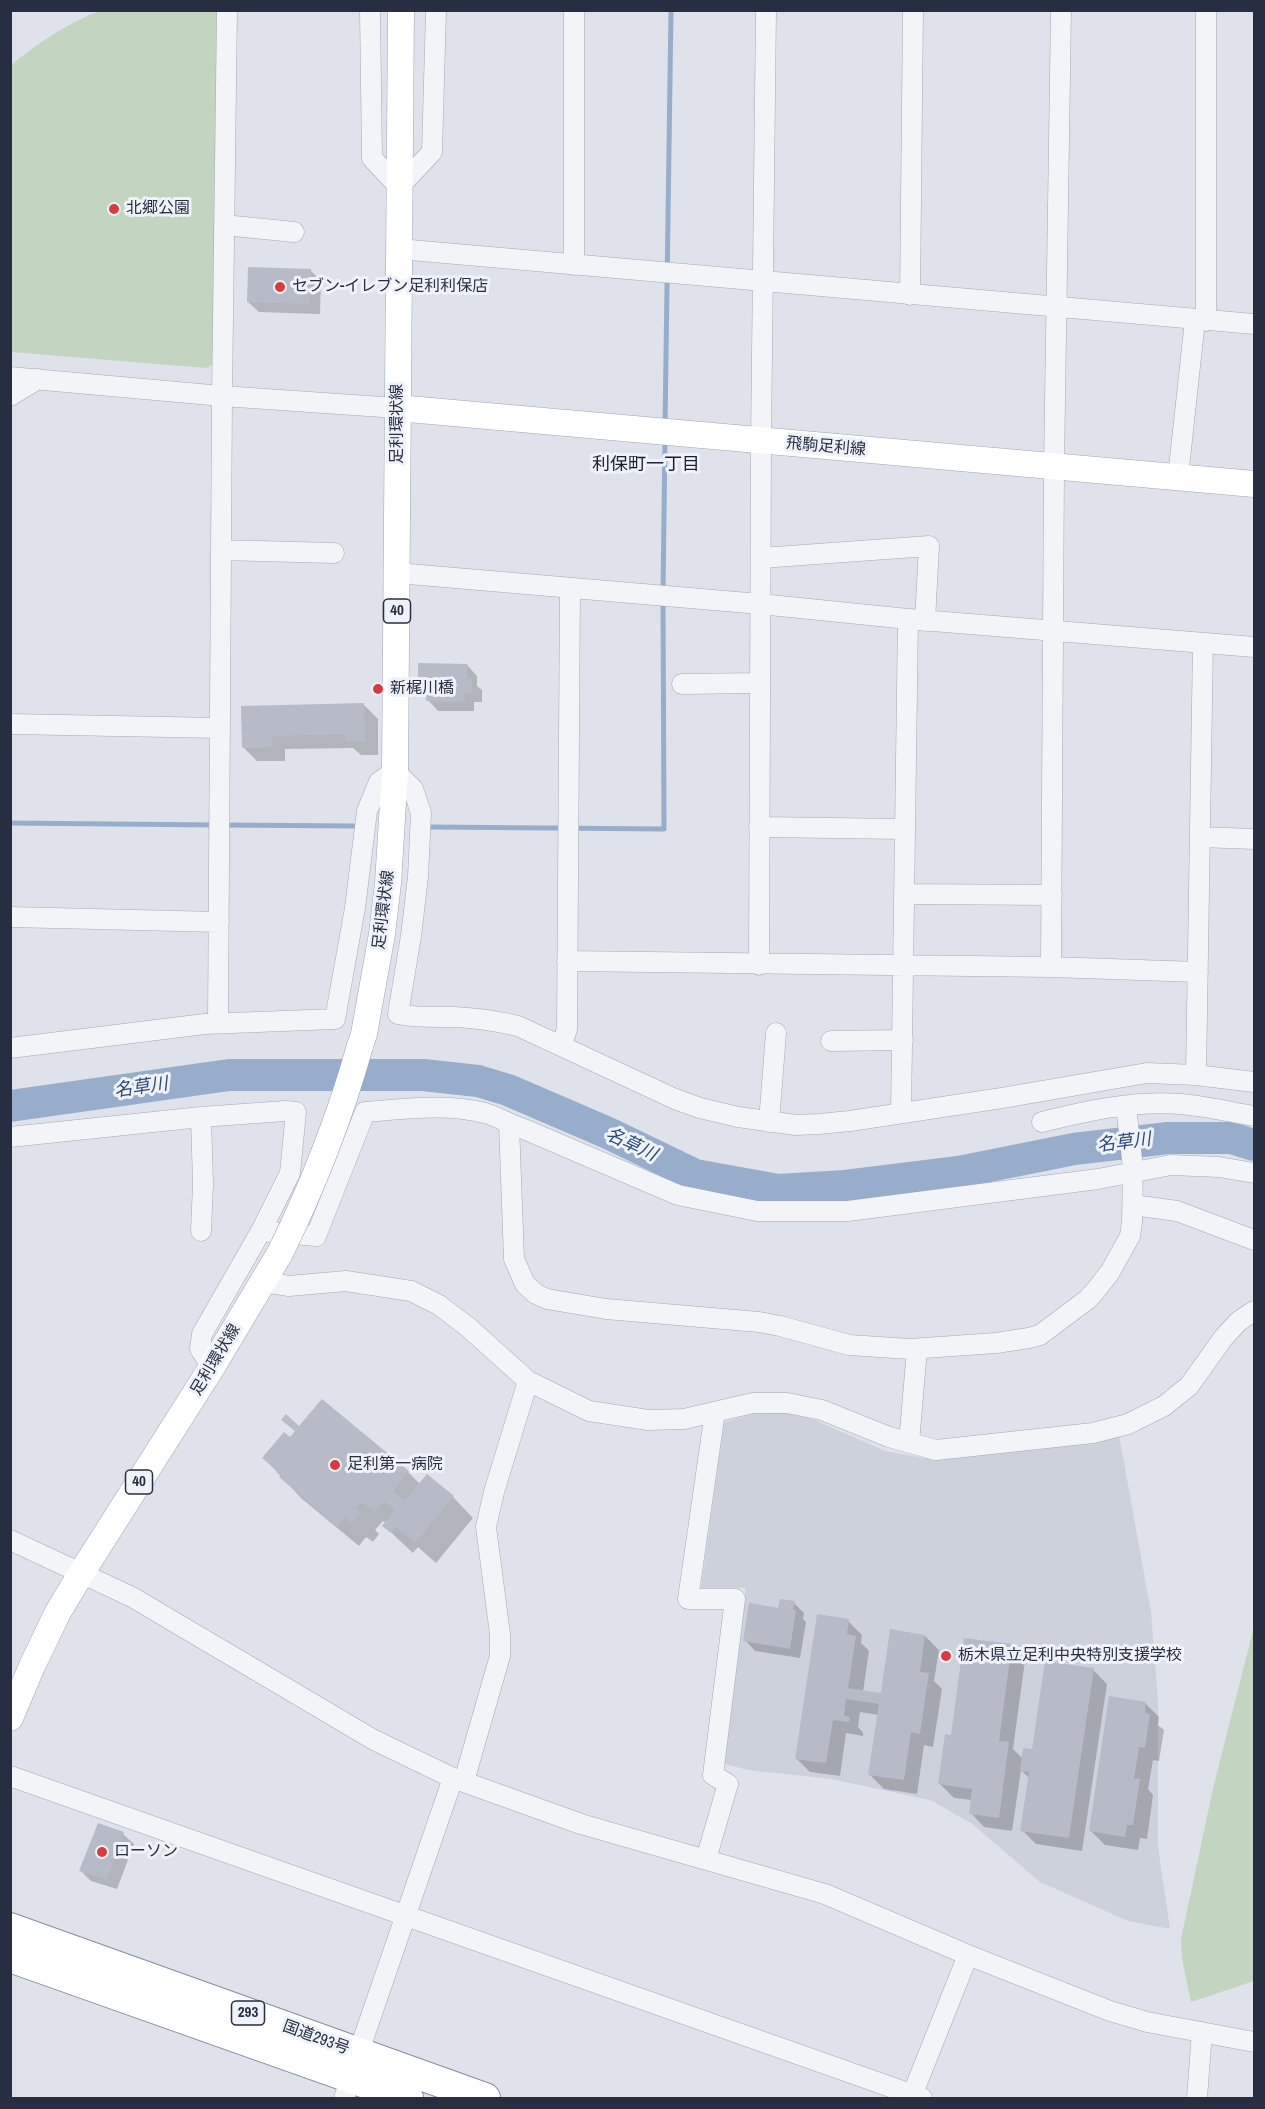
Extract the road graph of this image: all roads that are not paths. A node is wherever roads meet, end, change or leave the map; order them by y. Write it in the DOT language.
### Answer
graph roads {
  1 [pos="227,10"];
  2 [pos="370,10"];
  3 [pos="401,10"];
  4 [pos="436,10"];
  5 [pos="574,10"];
  6 [pos="766,10"];
  7 [pos="913,10"];
  8 [pos="1061,10"];
  9 [pos="1206,10"];
  10 [pos="399,187"];
  11 [pos="224,225"];
  12 [pos="294,232"];
  13 [pos="399,249"];
  14 [pos="573,265"];
  15 [pos="763,282"];
  16 [pos="910,295"];
  17 [pos="1058,308"];
  18 [pos="1200,320"];
  19 [pos="1254,324"];
  20 [pos="10,377"];
  21 [pos="38,379"];
  22 [pos="10,396"];
  23 [pos="222,396"];
  24 [pos="397,408"];
  25 [pos="761,441"];
  26 [pos="1054,467"];
  27 [pos="1178,477"];
  28 [pos="1254,484"];
  29 [pos="221,550"];
  30 [pos="334,553"];
  31 [pos="761,558"];
  32 [pos="397,573"];
  33 [pos="570,588"];
  34 [pos="760,604"];
  35 [pos="916,620"];
  36 [pos="1054,630"];
  37 [pos="1203,643"];
  38 [pos="1254,647"];
  39 [pos="760,683"];
  40 [pos="682,684"];
  41 [pos="10,724"];
  42 [pos="220,728"];
  43 [pos="395,771"];
  44 [pos="759,827"];
  45 [pos="905,829"];
  46 [pos="1200,837"];
  47 [pos="1254,838"];
  48 [pos="905,894"];
  49 [pos="1052,895"];
  50 [pos="10,917"];
  51 [pos="219,922"];
  52 [pos="567,961"];
  53 [pos="759,964"];
  54 [pos="904,966"];
  55 [pos="1051,968"];
  56 [pos="1198,972"];
  57 [pos="218,1023"];
  58 [pos="776,1033"];
  59 [pos="903,1040"];
  60 [pos="831,1041"];
  61 [pos="562,1045"];
  62 [pos="10,1047"];
  63 [pos="1196,1076"];
  64 [pos="1254,1082"];
  65 [pos="1127,1112"];
  66 [pos="901,1113"];
  67 [pos="1254,1116"];
  68 [pos="201,1117"];
  69 [pos="769,1122"];
  70 [pos="1042,1122"];
  71 [pos="509,1124"];
  72 [pos="10,1137"];
  73 [pos="1133,1170"];
  74 [pos="1254,1173"];
  75 [pos="1133,1205"];
  76 [pos="201,1231"];
  77 [pos="261,1231"];
  78 [pos="1254,1240"];
  79 [pos="263,1282"];
  80 [pos="1254,1311"];
  81 [pos="917,1349"];
  82 [pos="212,1368"];
  83 [pos="528,1381"];
  84 [pos="715,1412"];
  85 [pos="909,1443"];
  86 [pos="10,1540"];
  87 [pos="82,1572"];
  88 [pos="10,1718"];
  89 [pos="10,1776"];
  90 [pos="459,1779"];
  91 [pos="706,1859"];
  92 [pos="407,1915"];
  93 [pos="10,1928"];
  94 [pos="968,1955"];
  95 [pos="10,1957"];
  96 [pos="1202,2032"];
  97 [pos="1254,2042"];
  98 [pos="351,2077"];
  99 [pos="915,2097"];
  100 [pos="408,2098"];
  101 [pos="485,2098"];
  102 [pos="1197,2098"];
  1 -- 11 [label="street"];
  2 -- 10 [label="street"];
  3 -- 10 [label="main road, 足利環状線 / 40"];
  4 -- 10 [label="street"];
  5 -- 14 [label="street"];
  6 -- 15 [label="street"];
  7 -- 16 [label="street"];
  8 -- 17 [label="street"];
  9 -- 18 [label="street"];
  10 -- 13 [label="main road, 足利環状線 / 40"];
  11 -- 12 [label="street"];
  11 -- 23 [label="street"];
  13 -- 14 [label="street"];
  13 -- 24 [label="main road, 足利環状線 / 40"];
  14 -- 15 [label="street"];
  15 -- 16 [label="street"];
  15 -- 25 [label="street"];
  16 -- 17 [label="street"];
  17 -- 18 [label="street"];
  17 -- 26 [label="street"];
  18 -- 19 [label="street"];
  18 -- 27 [label="street"];
  20 -- 21 [label="street"];
  21 -- 22 [label="street"];
  21 -- 23 [label="street"];
  23 -- 24 [label="street"];
  23 -- 29 [label="street"];
  24 -- 25 [label="main road, 飛駒足利線"];
  24 -- 32 [label="main road, 足利環状線 / 40"];
  25 -- 26 [label="main road, 飛駒足利線"];
  25 -- 31 [label="street"];
  26 -- 27 [label="main road, 飛駒足利線"];
  26 -- 36 [label="street"];
  27 -- 28 [label="main road, 飛駒足利線"];
  29 -- 30 [label="street"];
  29 -- 42 [label="street"];
  31 -- 34 [label="street"];
  31 -- 35 [label="street"];
  32 -- 33 [label="street"];
  32 -- 43 [label="main road, 足利環状線 / 40"];
  33 -- 34 [label="street"];
  33 -- 52 [label="street"];
  34 -- 35 [label="street"];
  34 -- 39 [label="street"];
  35 -- 36 [label="street"];
  35 -- 45 [label="street"];
  36 -- 37 [label="street"];
  36 -- 49 [label="street"];
  37 -- 38 [label="street"];
  37 -- 46 [label="street"];
  39 -- 40 [label="street"];
  39 -- 44 [label="street"];
  41 -- 42 [label="street"];
  42 -- 51 [label="street"];
  43 -- 57 [label="street"];
  43 -- 61 [label="street"];
  43 -- 79 [label="main road, 足利環状線 / 40, bridge"];
  44 -- 45 [label="street"];
  44 -- 53 [label="street"];
  45 -- 48 [label="street"];
  46 -- 47 [label="street"];
  46 -- 56 [label="street"];
  48 -- 49 [label="street"];
  48 -- 54 [label="street"];
  49 -- 55 [label="street"];
  50 -- 51 [label="street"];
  51 -- 57 [label="street"];
  52 -- 53 [label="street"];
  52 -- 61 [label="street"];
  53 -- 54 [label="street"];
  54 -- 55 [label="street"];
  54 -- 59 [label="street"];
  55 -- 56 [label="street"];
  56 -- 63 [label="street"];
  57 -- 62 [label="street"];
  58 -- 69 [label="street"];
  59 -- 60 [label="street"];
  59 -- 66 [label="street"];
  61 -- 69 [label="street"];
  63 -- 64 [label="street"];
  63 -- 66 [label="street"];
  65 -- 67 [label="street"];
  65 -- 70 [label="street"];
  65 -- 73 [label="street"];
  66 -- 69 [label="street"];
  68 -- 72 [label="street"];
  68 -- 76 [label="street"];
  68 -- 77 [label="street"];
  71 -- 73 [label="street"];
  71 -- 77 [label="street"];
  71 -- 81 [label="street"];
  73 -- 74 [label="street"];
  73 -- 75 [label="street"];
  75 -- 78 [label="street"];
  75 -- 81 [label="street"];
  77 -- 82 [label="street"];
  79 -- 82 [label="main road, 足利環状線 / 40"];
  79 -- 83 [label="street"];
  80 -- 85 [label="street"];
  81 -- 85 [label="street"];
  82 -- 87 [label="main road, 足利環状線 / 40"];
  83 -- 84 [label="street"];
  83 -- 90 [label="street"];
  84 -- 85 [label="street"];
  84 -- 91 [label="street"];
  86 -- 87 [label="street"];
  87 -- 88 [label="main road, 足利環状線 / 40"];
  87 -- 90 [label="street"];
  89 -- 92 [label="street"];
  90 -- 91 [label="street"];
  90 -- 92 [label="street"];
  91 -- 94 [label="street"];
  92 -- 98 [label="street"];
  92 -- 99 [label="street"];
  93 -- 98 [label="highway, 国道293号 / 293"];
  94 -- 96 [label="street"];
  94 -- 99 [label="street"];
  95 -- 98 [label="highway, 国道293号 / 293"];
  96 -- 97 [label="street"];
  96 -- 102 [label="street"];
  98 -- 100 [label="highway, 国道293号 / 293"];
  98 -- 101 [label="highway, 国道293号 / 293"];
}
